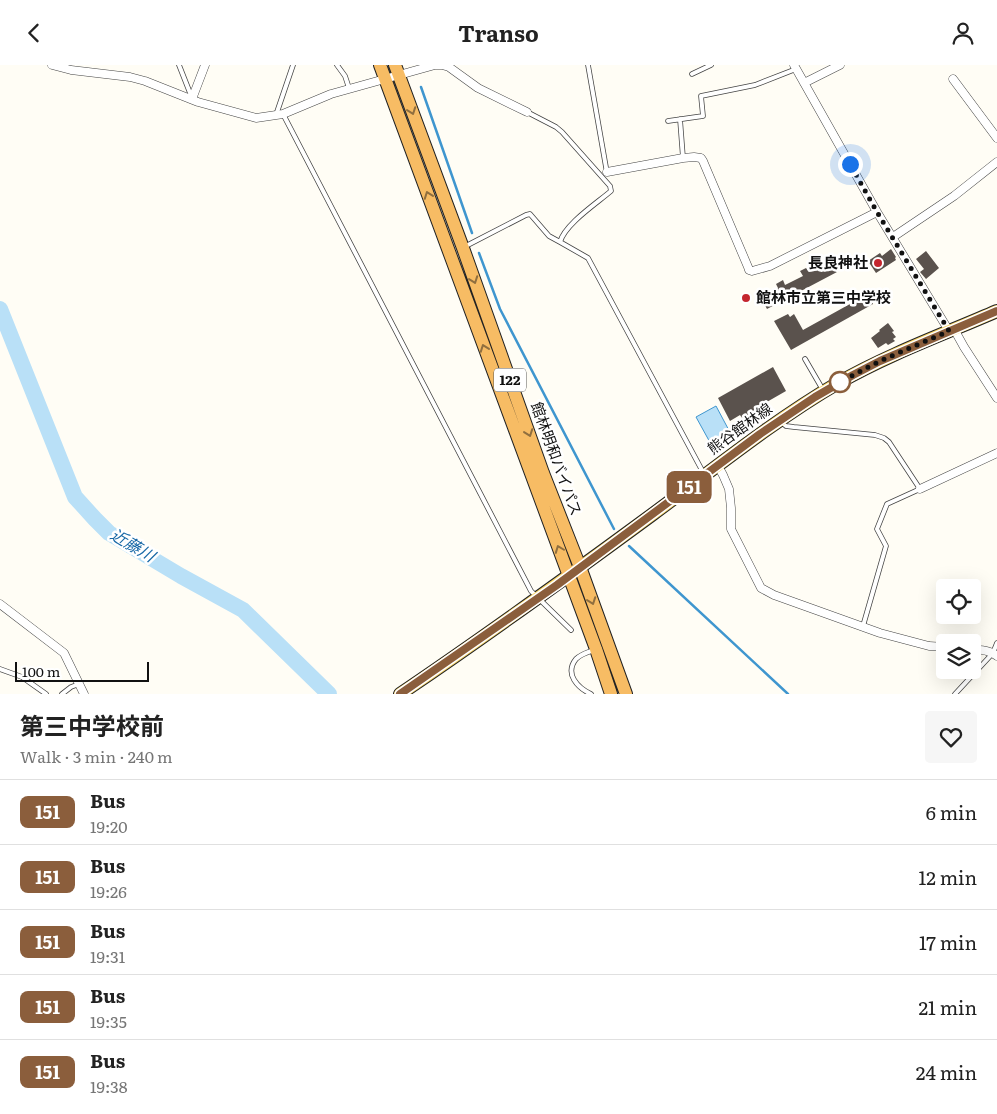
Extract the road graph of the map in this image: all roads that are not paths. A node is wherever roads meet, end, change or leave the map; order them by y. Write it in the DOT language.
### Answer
graph roads {
  1 [pos="52,65"];
  2 [pos="179,65"];
  3 [pos="205,65"];
  4 [pos="293,65"];
  5 [pos="336,65"];
  6 [pos="380,65"];
  7 [pos="441,65"];
  8 [pos="588,65"];
  9 [pos="711,65"];
  10 [pos="840,65"];
  11 [pos="796,67"];
  12 [pos="397,70"];
  13 [pos="692,74"];
  14 [pos="385,79"];
  15 [pos="953,79"];
  16 [pos="804,83"];
  17 [pos="349,88"];
  18 [pos="192,99"];
  19 [pos="528,112"];
  20 [pos="279,114"];
  21 [pos="680,119"];
  22 [pos="668,121"];
  23 [pos="997,138"];
  24 [pos="683,158"];
  25 [pos="997,162"];
  26 [pos="606,176"];
  27 [pos="877,212"];
  28 [pos="893,237"];
  29 [pos="560,241"];
  30 [pos="463,248"];
  31 [pos="997,311"];
  32 [pos="951,330"];
  33 [pos="805,359"];
  34 [pos="824,391"];
  35 [pos="997,398"];
  36 [pos="779,421"];
  37 [pos="997,453"];
  38 [pos="718,466"];
  39 [pos="705,475"];
  40 [pos="920,489"];
  41 [pos="580,567"];
  42 [pos="568,576"];
  43 [pos="538,598"];
  44 [pos="0,604"];
  45 [pos="863,627"];
  46 [pos="570,630"];
  47 [pos="997,643"];
  48 [pos="936,646"];
  49 [pos="596,649"];
  50 [pos="981,650"];
  51 [pos="995,654"];
  52 [pos="0,669"];
  53 [pos="79,684"];
  54 [pos="46,694"];
  55 [pos="62,694"];
  56 [pos="84,694"];
  57 [pos="400,694"];
  58 [pos="591,694"];
  59 [pos="611,694"];
  60 [pos="626,694"];
  61 [pos="955,694"];
  1 -- 18 [label="street"];
  2 -- 18 [label="lane"];
  3 -- 18 [label="street"];
  4 -- 20 [label="lane"];
  5 -- 17 [label="lane"];
  6 -- 14 [label="highway, 館林明和バイパス / 122"];
  7 -- 12 [label="street"];
  7 -- 19 [label="street"];
  8 -- 26 [label="lane"];
  9 -- 13 [label="lane"];
  10 -- 16 [label="street"];
  11 -- 16 [label="street"];
  11 -- 21 [label="lane"];
  12 -- 14 [label="street"];
  12 -- 30 [label="highway, 館林明和バイパス / 122, one-way"];
  14 -- 17 [label="street"];
  42 -- 14 [label="highway, 館林明和バイパス / 122, one-way"];
  15 -- 23 [label="street"];
  16 -- 27 [label="street"];
  17 -- 20 [label="street"];
  18 -- 20 [label="street"];
  19 -- 26 [label="lane"];
  20 -- 43 [label="lane"];
  21 -- 22 [label="lane"];
  21 -- 24 [label="lane"];
  24 -- 26 [label="street"];
  24 -- 27 [label="street"];
  25 -- 28 [label="street"];
  26 -- 29 [label="lane"];
  27 -- 28 [label="street"];
  28 -- 32 [label="street"];
  29 -- 30 [label="lane"];
  29 -- 39 [label="lane"];
  30 -- 41 [label="highway, 館林明和バイパス / 122, one-way"];
  31 -- 32 [label="main road, 熊谷館林線"];
  32 -- 34 [label="main road, 熊谷館林線"];
  32 -- 35 [label="street"];
  33 -- 34 [label="lane"];
  34 -- 36 [label="main road, 熊谷館林線"];
  36 -- 38 [label="main road, 熊谷館林線"];
  36 -- 40 [label="lane"];
  37 -- 40 [label="street"];
  38 -- 39 [label="main road, 熊谷館林線"];
  38 -- 45 [label="street"];
  39 -- 41 [label="main road, 熊谷館林線"];
  40 -- 45 [label="lane"];
  41 -- 42 [label="main road, 熊谷館林線"];
  41 -- 60 [label="highway, 館林明和バイパス / 122, one-way"];
  42 -- 43 [label="main road, 熊谷館林線"];
  42 -- 49 [label="highway, 館林明和バイパス / 122"];
  43 -- 46 [label="lane"];
  43 -- 57 [label="main road, 熊谷館林線"];
  44 -- 53 [label="street"];
  45 -- 48 [label="street"];
  47 -- 51 [label="lane"];
  49 -- 58 [label="lane"];
  49 -- 59 [label="highway, 館林明和バイパス / 122"];
  50 -- 51 [label="street"];
  51 -- 61 [label="lane"];
  52 -- 54 [label="lane"];
  53 -- 55 [label="lane"];
  53 -- 56 [label="street"];
}
